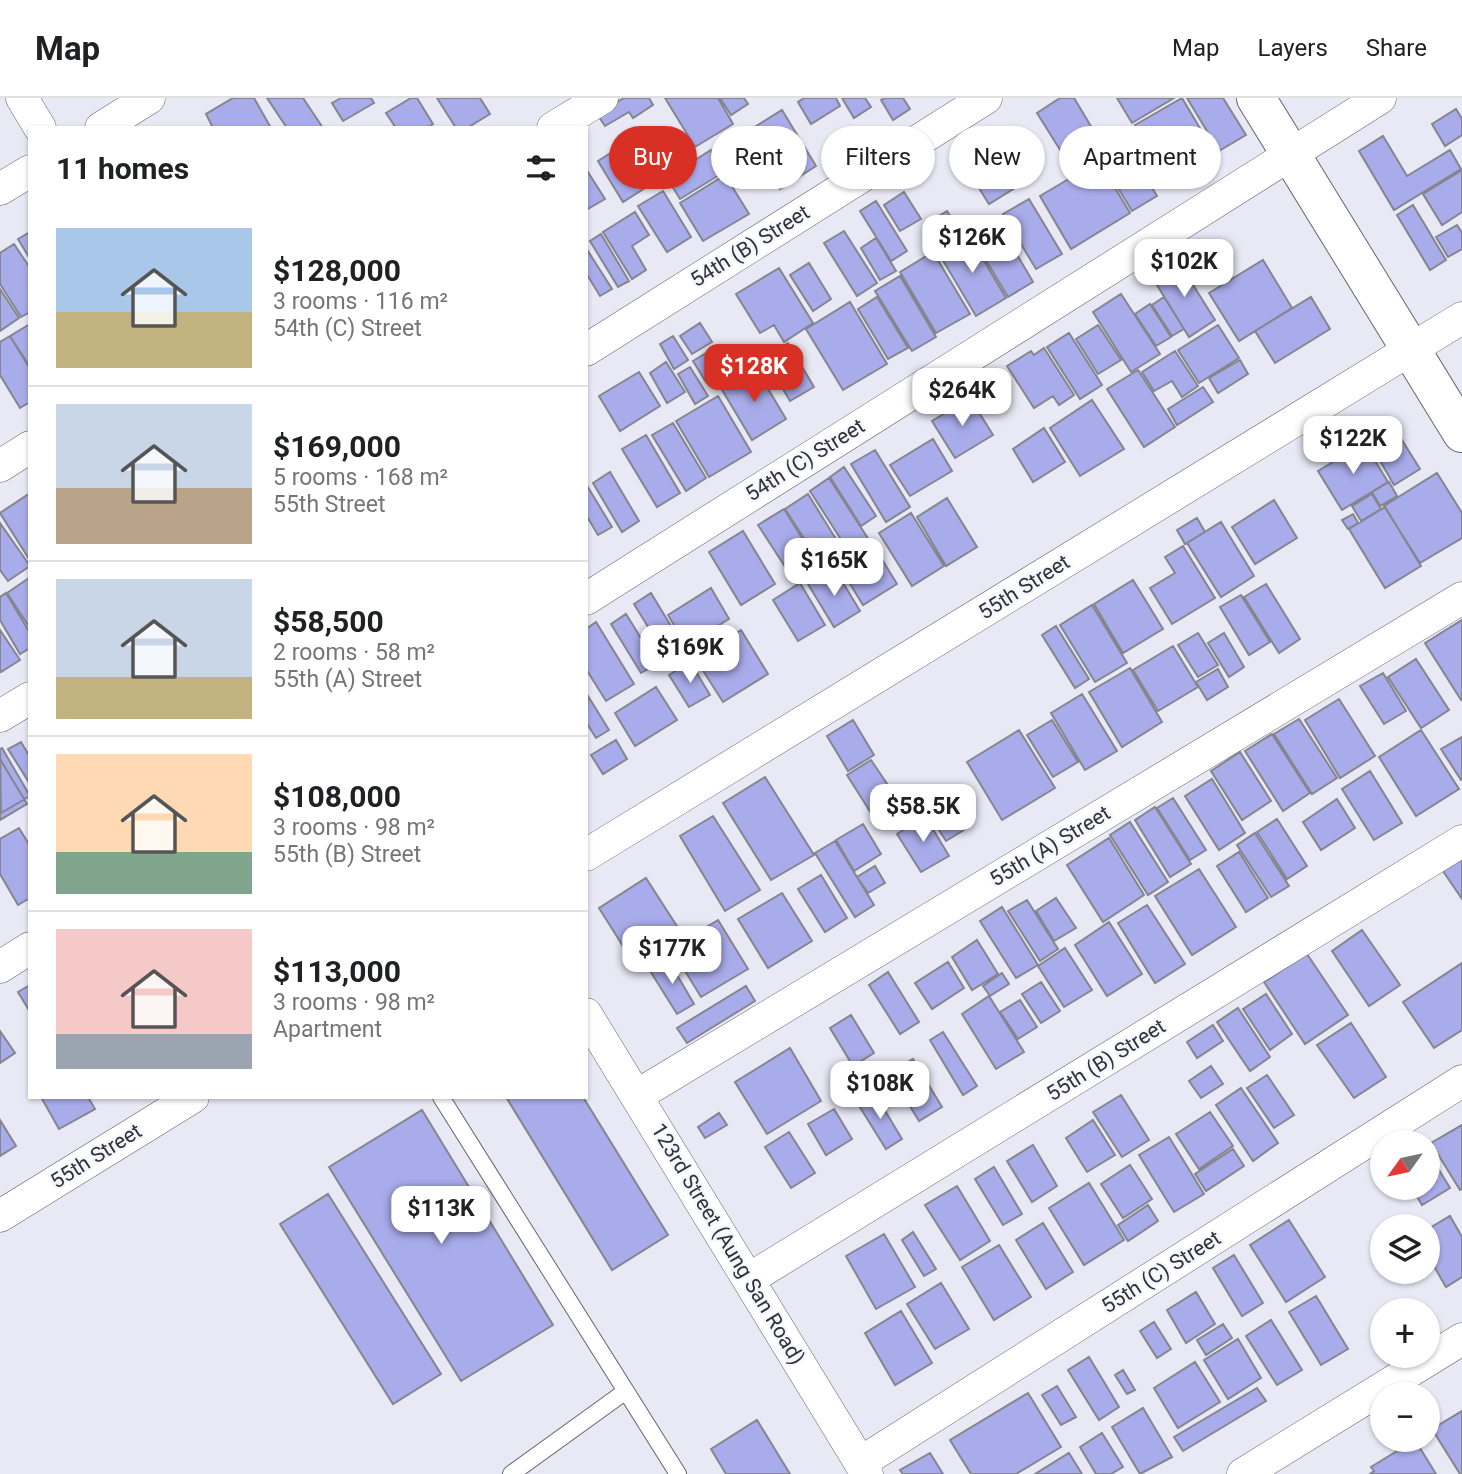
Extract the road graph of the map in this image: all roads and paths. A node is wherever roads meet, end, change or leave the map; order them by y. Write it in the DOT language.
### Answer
graph roads {
  1 [pos="22,98"];
  2 [pos="149,98"];
  3 [pos="602,98"];
  4 [pos="986,98"];
  5 [pos="1256,98"];
  6 [pos="1380,98"];
  7 [pos="39,126"];
  8 [pos="104,126"];
  9 [pos="556,126"];
  10 [pos="1291,154"];
  11 [pos="28,173"];
  12 [pos="0,189"];
  13 [pos="1462,318"];
  14 [pos="588,349"];
  15 [pos="1411,349"];
  16 [pos="1462,433"];
  17 [pos="28,448"];
  18 [pos="0,466"];
  19 [pos="588,597"];
  20 [pos="1462,598"];
  21 [pos="28,699"];
  22 [pos="0,716"];
  23 [pos="1462,841"];
  24 [pos="588,854"];
  25 [pos="28,949"];
  26 [pos="0,967"];
  27 [pos="588,1017"];
  28 [pos="1462,1081"];
  29 [pos="638,1095"];
  30 [pos="190,1099"];
  31 [pos="442,1099"];
  32 [pos="0,1216"];
  33 [pos="749,1279"];
  34 [pos="1462,1339"];
  35 [pos="626,1391"];
  36 [pos="864,1469"];
  37 [pos="511,1474"];
  38 [pos="678,1474"];
  39 [pos="1243,1474"];
  1 -- 7 [label="street"];
  2 -- 8 [label="street"];
  3 -- 9 [label="street"];
  4 -- 14 [label="street, 54th (B) Street"];
  5 -- 10 [label="street"];
  6 -- 10 [label="street, 54th (C) Street"];
  10 -- 15 [label="street"];
  10 -- 19 [label="street, 54th (C) Street"];
  11 -- 12 [label="street"];
  13 -- 15 [label="street, 55th Street"];
  15 -- 16 [label="street"];
  15 -- 24 [label="street, 55th Street"];
  17 -- 18 [label="street"];
  20 -- 29 [label="street, 55th (A) Street"];
  21 -- 22 [label="street"];
  23 -- 33 [label="street, 55th (B) Street"];
  25 -- 26 [label="street"];
  27 -- 29 [label="street, 123rd Street (Aung San Road)"];
  28 -- 36 [label="street, 55th (C) Street"];
  29 -- 33 [label="street, 123rd Street (Aung San Road)"];
  30 -- 32 [label="street, 55th Street"];
  31 -- 35 [label="lane"];
  33 -- 36 [label="street, 123rd Street (Aung San Road)"];
  34 -- 39 [label="street"];
  35 -- 37 [label="lane"];
  35 -- 38 [label="lane"];
}
